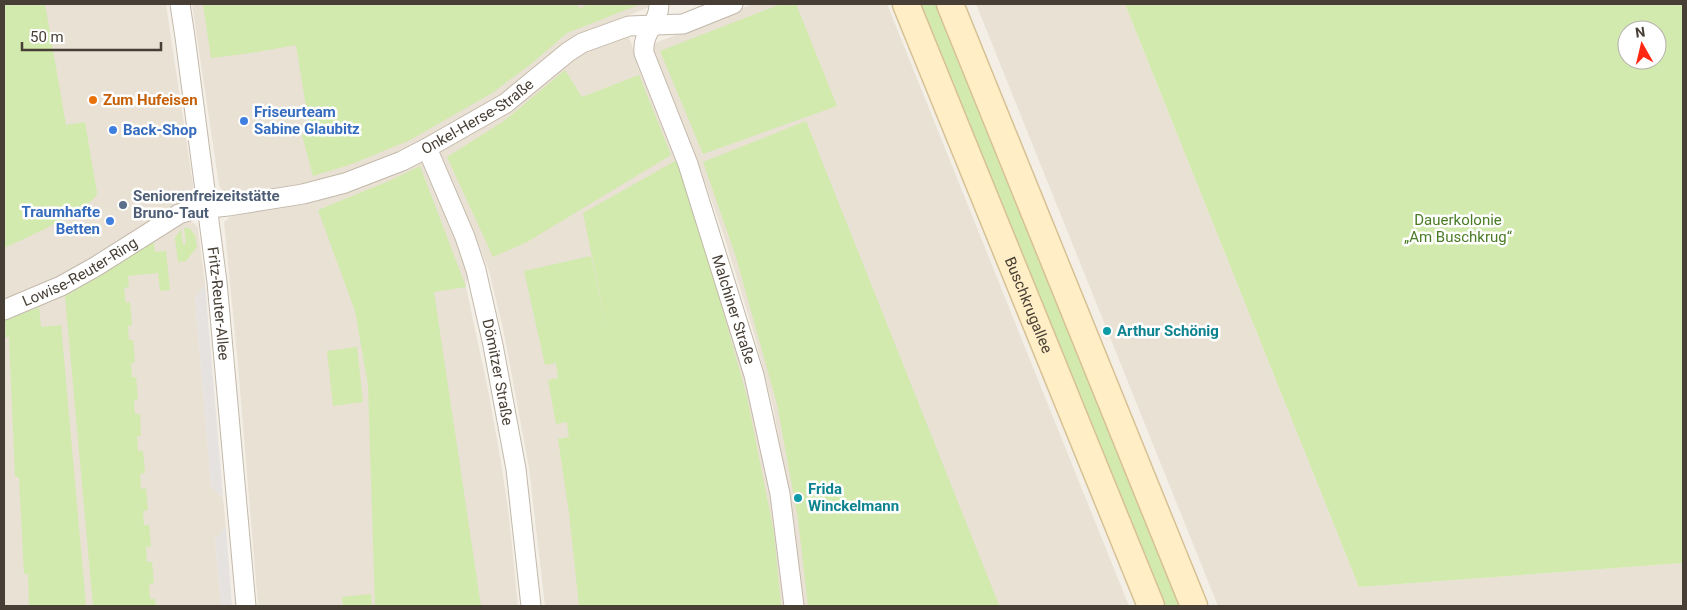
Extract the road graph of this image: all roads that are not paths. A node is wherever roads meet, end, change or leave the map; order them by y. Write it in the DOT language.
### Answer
graph roads {
  1 [pos="180,4"];
  2 [pos="659,4"];
  3 [pos="733,4"];
  4 [pos="906,4"];
  5 [pos="950,4"];
  6 [pos="652,24"];
  7 [pos="427,148"];
  8 [pos="208,208"];
  9 [pos="4,310"];
  10 [pos="246,606"];
  11 [pos="531,606"];
  12 [pos="794,606"];
  13 [pos="1151,606"];
  14 [pos="1194,606"];
  1 -- 8 [label="street, Fritz-Reuter-Allee"];
  2 -- 6 [label="street, Malchiner Straße"];
  3 -- 6 [label="street, Onkel-Herse-Straße"];
  4 -- 13 [label="main road, Buschkrugallee"];
  5 -- 14 [label="main road"];
  6 -- 7 [label="street, Onkel-Herse-Straße"];
  6 -- 12 [label="street, Malchiner Straße"];
  7 -- 8 [label="street, Onkel-Herse-Straße"];
  7 -- 11 [label="street, Dömitzer Straße"];
  8 -- 9 [label="street, Lowise-Reuter-Ring"];
  8 -- 10 [label="street, Fritz-Reuter-Allee"];
}
